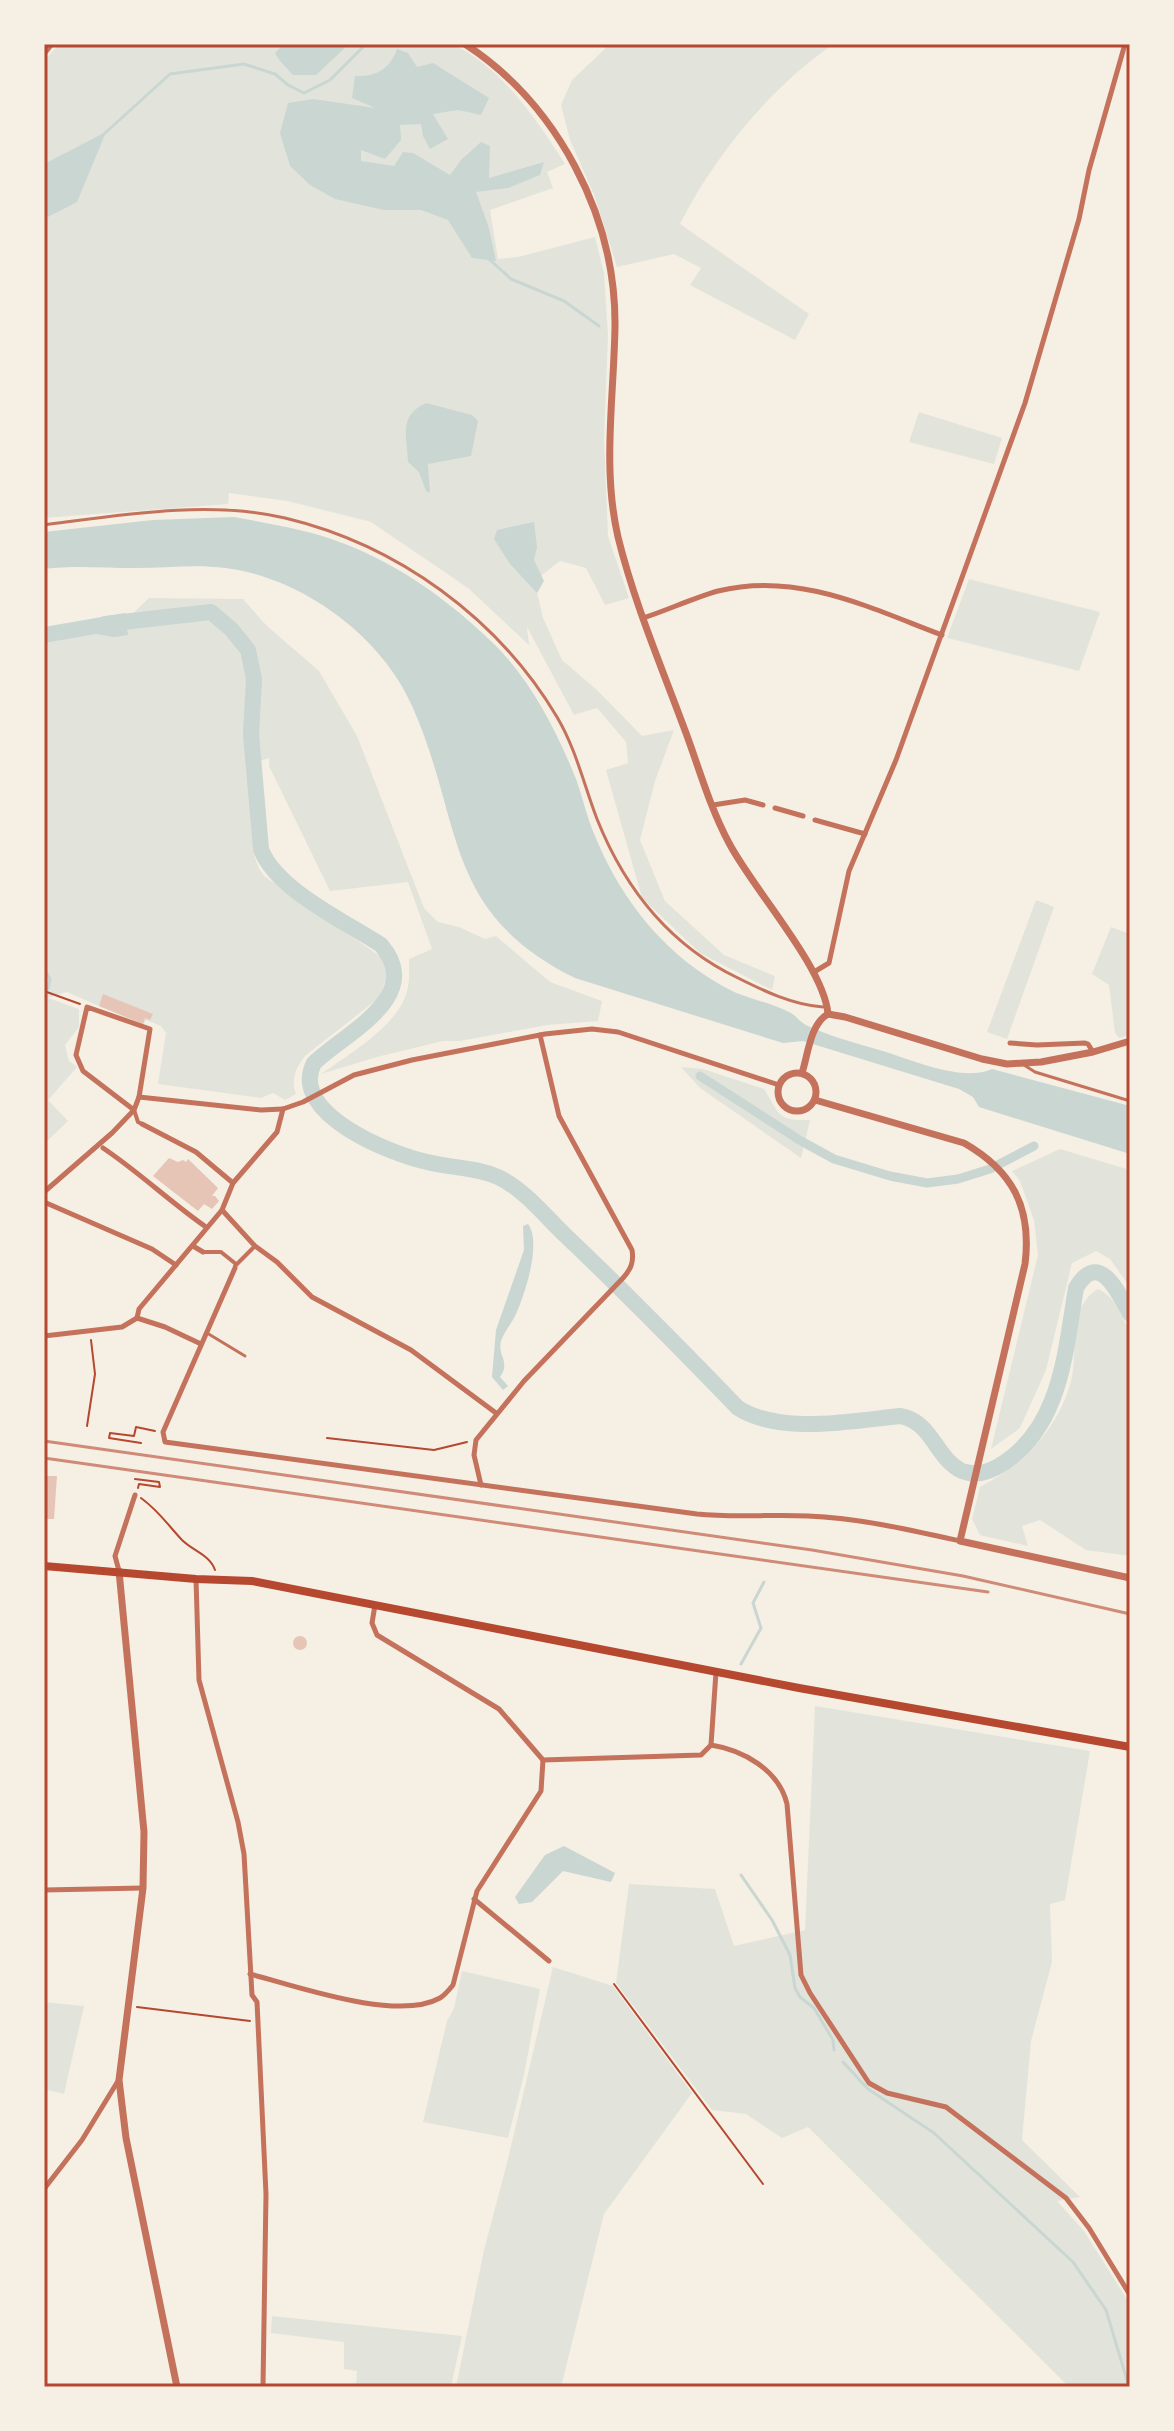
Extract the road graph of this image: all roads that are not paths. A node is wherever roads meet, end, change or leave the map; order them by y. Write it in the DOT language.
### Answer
graph roads {
  1 [pos="52,44"];
  2 [pos="465,44"];
  3 [pos="1125,44"];
  4 [pos="44,54"];
  5 [pos="44,525"];
  6 [pos="642,619"];
  7 [pos="942,635"];
  8 [pos="713,805"];
  9 [pos="763,805"];
  10 [pos="775,808"];
  11 [pos="803,816"];
  12 [pos="815,820"];
  13 [pos="865,834"];
  14 [pos="814,972"];
  15 [pos="827,1011"];
  16 [pos="540,1035"];
  17 [pos="1130,1041"];
  18 [pos="1010,1043"];
  19 [pos="1093,1052"];
  20 [pos="1022,1064"];
  21 [pos="802,1073"];
  22 [pos="779,1085"];
  23 [pos="139,1097"];
  24 [pos="815,1100"];
  25 [pos="1130,1101"];
  26 [pos="283,1109"];
  27 [pos="134,1110"];
  28 [pos="142,1124"];
  29 [pos="103,1148"];
  30 [pos="233,1183"];
  31 [pos="44,1192"];
  32 [pos="44,1202"];
  33 [pos="222,1210"];
  34 [pos="206,1227"];
  35 [pos="193,1246"];
  36 [pos="254,1247"];
  37 [pos="203,1252"];
  38 [pos="176,1265"];
  39 [pos="236,1266"];
  40 [pos="137,1318"];
  41 [pos="206,1333"];
  42 [pos="44,1336"];
  43 [pos="201,1344"];
  44 [pos="245,1356"];
  45 [pos="496,1413"];
  46 [pos="481,1485"];
  47 [pos="135,1495"];
  48 [pos="960,1541"];
  49 [pos="44,1566"];
  50 [pos="119,1571"];
  51 [pos="1130,1578"];
  52 [pos="196,1579"];
  53 [pos="375,1604"];
  54 [pos="716,1672"];
  55 [pos="711,1745"];
  56 [pos="1130,1747"];
  57 [pos="543,1760"];
  58 [pos="143,1888"];
  59 [pos="44,1890"];
  60 [pos="474,1899"];
  61 [pos="549,1961"];
  62 [pos="250,1974"];
  63 [pos="119,2080"];
  64 [pos="44,2189"];
  65 [pos="1130,2295"];
  66 [pos="177,2387"];
  67 [pos="263,2387"];
  1 -- 4 [label="street"];
  2 -- 6 [label="street"];
  3 -- 7 [label="street"];
  5 -- 15 [label="lane"];
  6 -- 7 [label="street"];
  6 -- 8 [label="street"];
  7 -- 13 [label="street"];
  8 -- 9 [label="street"];
  8 -- 14 [label="street"];
  10 -- 11 [label="street"];
  12 -- 13 [label="street"];
  13 -- 14 [label="street"];
  14 -- 15 [label="street"];
  15 -- 20 [label="street"];
  15 -- 21 [label="street"];
  16 -- 22 [label="street"];
  16 -- 26 [label="street"];
  16 -- 45 [label="street"];
  17 -- 19 [label="street"];
  18 -- 19 [label="street"];
  19 -- 20 [label="street"];
  20 -- 25 [label="lane"];
  21 -- 22 [label="street"];
  21 -- 24 [label="street"];
  22 -- 24 [label="street"];
  23 -- 26 [label="street"];
  23 -- 27 [label="street"];
  23 -- 27 [label="street"];
  24 -- 48 [label="street"];
  26 -- 30 [label="street"];
  27 -- 28 [label="street"];
  27 -- 31 [label="street"];
  28 -- 30 [label="street"];
  29 -- 34 [label="street"];
  30 -- 33 [label="street"];
  32 -- 38 [label="street"];
  33 -- 34 [label="street"];
  33 -- 36 [label="street"];
  34 -- 35 [label="street"];
  35 -- 37 [label="street"];
  35 -- 38 [label="street"];
  36 -- 39 [label="street"];
  36 -- 45 [label="street"];
  37 -- 39 [label="street"];
  38 -- 40 [label="street"];
  39 -- 41 [label="street"];
  40 -- 42 [label="street"];
  40 -- 43 [label="street"];
  41 -- 43 [label="street"];
  41 -- 44 [label="lane"];
  43 -- 46 [label="street"];
  45 -- 46 [label="street"];
  46 -- 48 [label="street"];
  47 -- 50 [label="street"];
  48 -- 51 [label="street"];
  49 -- 50 [label="main road"];
  50 -- 52 [label="main road"];
  50 -- 58 [label="street"];
  52 -- 53 [label="main road"];
  52 -- 62 [label="street"];
  53 -- 54 [label="main road"];
  53 -- 57 [label="street"];
  54 -- 55 [label="street"];
  54 -- 56 [label="main road"];
  55 -- 57 [label="street"];
  55 -- 65 [label="street"];
  57 -- 60 [label="street"];
  58 -- 59 [label="street"];
  58 -- 63 [label="street"];
  60 -- 61 [label="street"];
  60 -- 62 [label="street"];
  62 -- 67 [label="street"];
  63 -- 64 [label="street"];
  63 -- 66 [label="street"];
}
